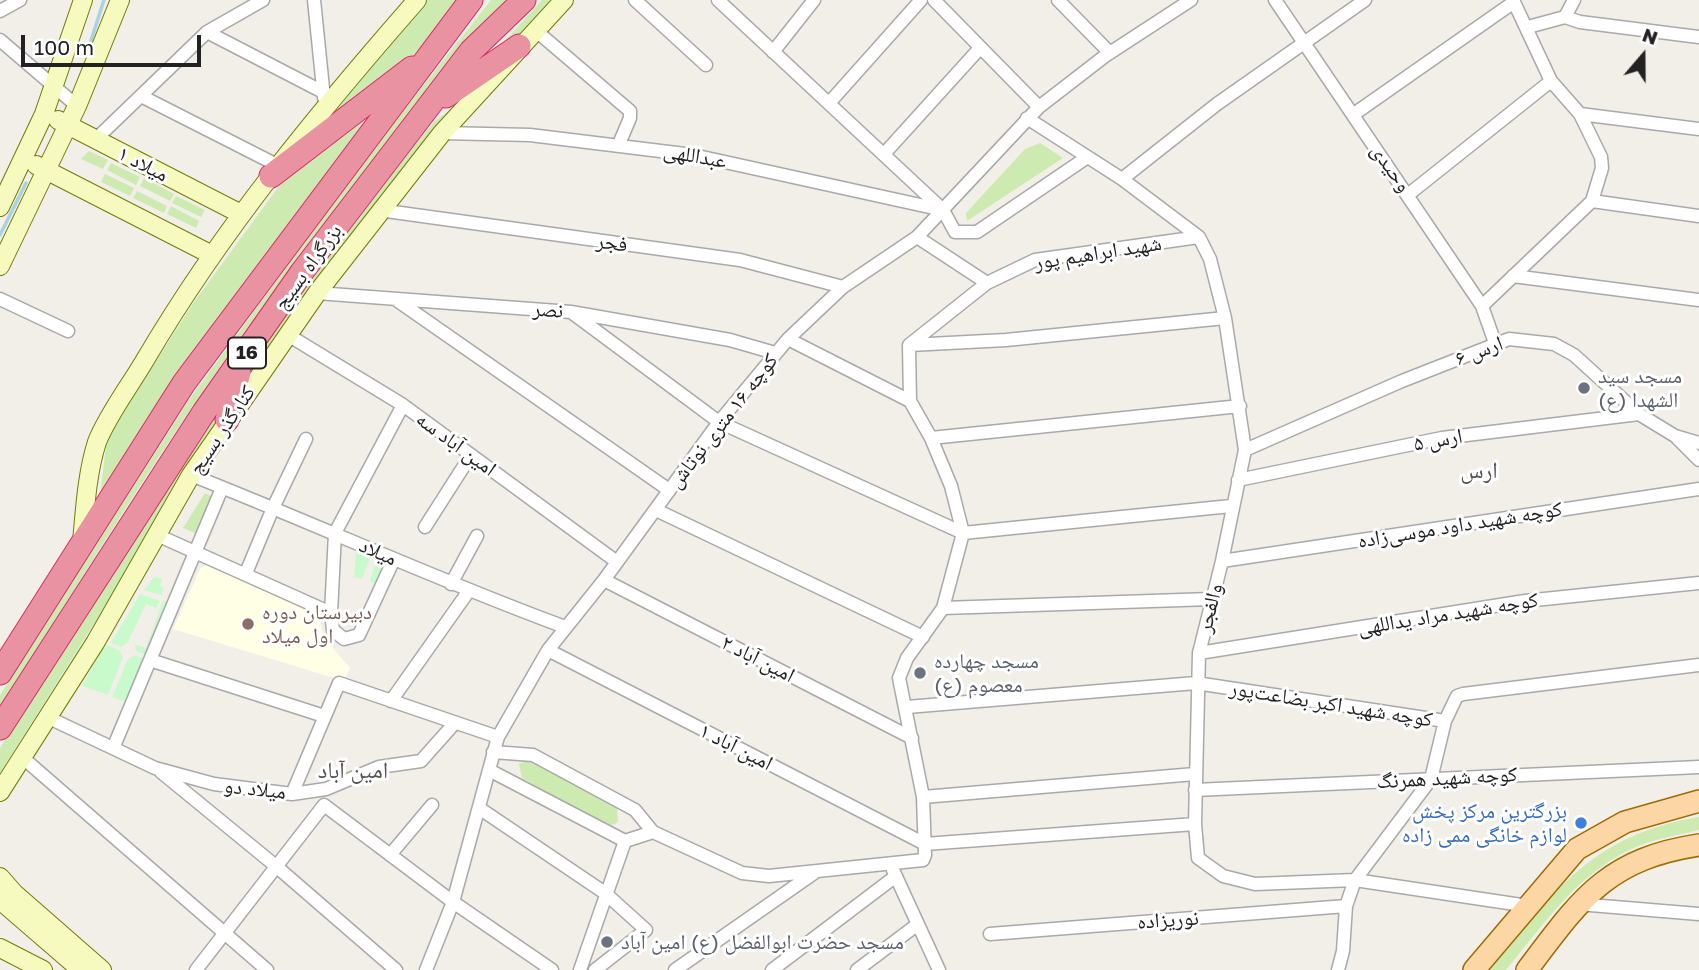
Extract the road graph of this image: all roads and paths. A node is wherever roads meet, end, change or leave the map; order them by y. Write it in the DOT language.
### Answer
graph roads {
  1 [pos="20,0"];
  2 [pos="83,0"];
  3 [pos="120,0"];
  4 [pos="263,0"];
  5 [pos="314,0"];
  6 [pos="417,0"];
  7 [pos="471,0"];
  8 [pos="524,0"];
  9 [pos="564,0"];
  10 [pos="635,0"];
  11 [pos="718,0"];
  12 [pos="814,0"];
  13 [pos="921,0"];
  14 [pos="934,0"];
  15 [pos="1058,0"];
  16 [pos="1191,0"];
  17 [pos="1275,0"];
  18 [pos="1365,0"];
  19 [pos="1574,0"];
  20 [pos="1514,1"];
  21 [pos="0,11"];
  22 [pos="1565,17"];
  23 [pos="1528,27"];
  24 [pos="207,32"];
  25 [pos="1699,37"];
  26 [pos="527,38"];
  27 [pos="0,40"];
  28 [pos="1305,41"];
  29 [pos="980,48"];
  30 [pos="433,51"];
  31 [pos="773,52"];
  32 [pos="1110,53"];
  33 [pos="706,65"];
  34 [pos="1552,82"];
  35 [pos="54,87"];
  36 [pos="141,96"];
  37 [pos="324,99"];
  38 [pos="830,102"];
  39 [pos="77,106"];
  40 [pos="1039,107"];
  41 [pos="428,108"];
  42 [pos="44,114"];
  43 [pos="1353,114"];
  44 [pos="1580,114"];
  45 [pos="1027,118"];
  46 [pos="69,125"];
  47 [pos="1699,129"];
  48 [pos="442,133"];
  49 [pos="95,140"];
  50 [pos="619,144"];
  51 [pos="884,154"];
  52 [pos="1086,158"];
  53 [pos="23,159"];
  54 [pos="46,170"];
  55 [pos="275,171"];
  56 [pos="1122,179"];
  57 [pos="71,183"];
  58 [pos="1409,194"];
  59 [pos="1592,201"];
  60 [pos="0,207"];
  61 [pos="379,210"];
  62 [pos="943,210"];
  63 [pos="241,214"];
  64 [pos="1699,216"];
  65 [pos="917,237"];
  66 [pos="1199,237"];
  67 [pos="212,255"];
  68 [pos="0,265"];
  69 [pos="1513,276"];
  70 [pos="987,283"];
  71 [pos="843,287"];
  72 [pos="317,293"];
  73 [pos="0,299"];
  74 [pos="398,300"];
  75 [pos="1699,300"];
  76 [pos="1482,306"];
  77 [pos="571,312"];
  78 [pos="1225,318"];
  79 [pos="68,331"];
  80 [pos="288,335"];
  81 [pos="788,339"];
  82 [pos="1495,343"];
  83 [pos="909,345"];
  84 [pos="775,353"];
  85 [pos="243,359"];
  86 [pos="910,401"];
  87 [pos="403,405"];
  88 [pos="1240,406"];
  89 [pos="1639,414"];
  90 [pos="227,420"];
  91 [pos="719,422"];
  92 [pos="1675,436"];
  93 [pos="931,438"];
  94 [pos="306,439"];
  95 [pos="1699,443"];
  96 [pos="1245,450"];
  97 [pos="471,454"];
  98 [pos="1699,460"];
  99 [pos="191,475"];
  100 [pos="1238,480"];
  101 [pos="222,488"];
  102 [pos="1699,489"];
  103 [pos="669,490"];
  104 [pos="1231,506"];
  105 [pos="273,508"];
  106 [pos="656,510"];
  107 [pos="425,527"];
  108 [pos="335,533"];
  109 [pos="964,533"];
  110 [pos="157,535"];
  111 [pos="478,536"];
  112 [pos="81,546"];
  113 [pos="196,551"];
  114 [pos="394,559"];
  115 [pos="1222,561"];
  116 [pos="617,562"];
  117 [pos="246,573"];
  118 [pos="604,580"];
  119 [pos="1699,583"];
  120 [pos="451,584"];
  121 [pos="468,592"];
  122 [pos="1211,599"];
  123 [pos="943,608"];
  124 [pos="331,613"];
  125 [pos="565,627"];
  126 [pos="923,637"];
  127 [pos="548,650"];
  128 [pos="1199,653"];
  129 [pos="150,660"];
  130 [pos="1699,665"];
  131 [pos="0,673"];
  132 [pos="1196,683"];
  133 [pos="391,701"];
  134 [pos="907,706"];
  135 [pos="324,716"];
  136 [pos="47,717"];
  137 [pos="1445,722"];
  138 [pos="453,724"];
  139 [pos="0,728"];
  140 [pos="498,737"];
  141 [pos="912,738"];
  142 [pos="114,746"];
  143 [pos="493,751"];
  144 [pos="22,757"];
  145 [pos="1699,767"];
  146 [pos="155,768"];
  147 [pos="489,769"];
  148 [pos="1195,774"];
  149 [pos="1431,779"];
  150 [pos="1195,790"];
  151 [pos="0,792"];
  152 [pos="292,794"];
  153 [pos="923,797"];
  154 [pos="1699,800"];
  155 [pos="432,805"];
  156 [pos="479,808"];
  157 [pos="1195,824"];
  158 [pos="653,832"];
  159 [pos="625,841"];
  160 [pos="925,844"];
  161 [pos="1699,845"];
  162 [pos="390,855"];
  163 [pos="890,863"];
  164 [pos="277,867"];
  165 [pos="817,871"];
  166 [pos="896,876"];
  167 [pos="0,877"];
  168 [pos="1355,880"];
  169 [pos="606,893"];
  170 [pos="5,894"];
  171 [pos="453,902"];
  172 [pos="1577,904"];
  173 [pos="1346,906"];
  174 [pos="1528,906"];
  175 [pos="1699,914"];
  176 [pos="0,915"];
  177 [pos="918,924"];
  178 [pos="22,927"];
  179 [pos="224,933"];
  180 [pos="990,934"];
  181 [pos="0,948"];
  182 [pos="43,970"];
  183 [pos="64,970"];
  184 [pos="81,970"];
  185 [pos="102,970"];
  186 [pos="196,970"];
  187 [pos="267,970"];
  188 [pos="396,970"];
  189 [pos="426,970"];
  190 [pos="552,970"];
  191 [pos="580,970"];
  192 [pos="595,970"];
  193 [pos="675,970"];
  194 [pos="772,970"];
  195 [pos="857,970"];
  196 [pos="939,970"];
  197 [pos="1338,970"];
  198 [pos="1474,970"];
  199 [pos="1527,970"];
  1 -- 21 [label="street"];
  2 -- 35 [label="main road"];
  3 -- 39 [label="main road"];
  4 -- 24 [label="street"];
  5 -- 37 [label="street"];
  6 -- 37 [label="main road"];
  7 -- 30 [label="highway, بزرگراه بسیج / 16"];
  8 -- 41 [label="highway, بزرگراه بسیج / 16"];
  9 -- 26 [label="main road, کنارگذر بسیج"];
  10 -- 33 [label="street"];
  11 -- 31 [label="street"];
  12 -- 31 [label="street"];
  13 -- 38 [label="street"];
  14 -- 29 [label="street"];
  15 -- 32 [label="street"];
  16 -- 32 [label="street, کوچه ۱۶ متری نوتاش"];
  17 -- 28 [label="street, وحیدی"];
  18 -- 28 [label="street"];
  19 -- 22 [label="street"];
  20 -- 23 [label="street"];
  20 -- 43 [label="street"];
  22 -- 23 [label="street"];
  22 -- 25 [label="street"];
  23 -- 34 [label="street"];
  24 -- 36 [label="street"];
  24 -- 37 [label="street"];
  26 -- 41 [label="highway"];
  26 -- 48 [label="main road, کنارگذر بسیج"];
  26 -- 50 [label="street"];
  27 -- 35 [label="street"];
  28 -- 43 [label="street, وحیدی"];
  28 -- 56 [label="street"];
  29 -- 40 [label="street"];
  29 -- 51 [label="street"];
  30 -- 55 [label="highway"];
  30 -- 112 [label="highway, بزرگراه بسیج / 16"];
  31 -- 38 [label="street"];
  32 -- 40 [label="street, کوچه ۱۶ متری نوتاش"];
  34 -- 44 [label="street"];
  34 -- 58 [label="street"];
  35 -- 39 [label="street"];
  35 -- 42 [label="main road"];
  36 -- 49 [label="street"];
  36 -- 55 [label="street"];
  37 -- 55 [label="main road"];
  38 -- 51 [label="street"];
  39 -- 46 [label="main road"];
  40 -- 45 [label="street, کوچه ۱۶ متری نوتاش"];
  41 -- 85 [label="highway, بزرگراه بسیج / 16"];
  42 -- 46 [label="main road, میلاد ۱"];
  42 -- 53 [label="main road"];
  43 -- 58 [label="street, وحیدی"];
  44 -- 47 [label="street"];
  44 -- 59 [label="street"];
  45 -- 52 [label="street"];
  45 -- 62 [label="street, کوچه ۱۶ متری نوتاش"];
  46 -- 49 [label="main road, میلاد ۱"];
  46 -- 54 [label="main road"];
  48 -- 50 [label="street, عبداللهی"];
  48 -- 61 [label="main road, کنارگذر بسیج"];
  49 -- 57 [label="main road"];
  49 -- 63 [label="main road, میلاد ۱"];
  50 -- 62 [label="street, عبداللهی"];
  51 -- 62 [label="street"];
  52 -- 56 [label="street"];
  52 -- 62 [label="street"];
  53 -- 54 [label="main road"];
  53 -- 60 [label="main road"];
  54 -- 57 [label="main road"];
  54 -- 68 [label="main road"];
  55 -- 63 [label="main road"];
  56 -- 66 [label="street"];
  57 -- 67 [label="main road"];
  58 -- 76 [label="street, وحیدی"];
  59 -- 64 [label="street"];
  59 -- 69 [label="street"];
  61 -- 71 [label="street, فجر"];
  61 -- 72 [label="main road, کنارگذر بسیج"];
  62 -- 65 [label="street, کوچه ۱۶ متری نوتاش"];
  63 -- 67 [label="main road"];
  65 -- 70 [label="street"];
  65 -- 71 [label="street, کوچه ۱۶ متری نوتاش"];
  66 -- 70 [label="street, شهید ابراهیم پور"];
  66 -- 78 [label="street, والفجر"];
  67 -- 112 [label="main road"];
  69 -- 75 [label="street"];
  69 -- 76 [label="street"];
  70 -- 83 [label="street, شهید ابراهیم پور"];
  71 -- 81 [label="street, کوچه ۱۶ متری نوتاش"];
  72 -- 74 [label="street, نصر"];
  72 -- 80 [label="main road, کنارگذر بسیج"];
  73 -- 79 [label="street"];
  74 -- 77 [label="street, نصر"];
  74 -- 103 [label="street"];
  76 -- 82 [label="street, وحیدی"];
  77 -- 84 [label="street, نصر"];
  77 -- 91 [label="street"];
  78 -- 83 [label="street"];
  78 -- 88 [label="street, والفجر"];
  80 -- 87 [label="street, امین آباد سه"];
  80 -- 90 [label="main road, کنارگذر بسیج"];
  81 -- 84 [label="street, کوچه ۱۶ متری نوتاش"];
  81 -- 86 [label="street"];
  82 -- 89 [label="street, ارس ۶"];
  82 -- 96 [label="street, ارس ۶"];
  83 -- 86 [label="street"];
  84 -- 91 [label="street, کوچه ۱۶ متری نوتاش"];
  85 -- 90 [label="highway"];
  85 -- 139 [label="highway, بزرگراه بسیج / 16"];
  86 -- 93 [label="street"];
  87 -- 97 [label="street, امین آباد سه"];
  87 -- 108 [label="street"];
  88 -- 93 [label="street"];
  88 -- 96 [label="street, والفجر"];
  89 -- 92 [label="street, ارس ۶"];
  89 -- 100 [label="street, ارس ۵"];
  90 -- 99 [label="main road, کنارگذر بسیج"];
  91 -- 103 [label="street, کوچه ۱۶ متری نوتاش"];
  91 -- 109 [label="street"];
  92 -- 95 [label="street, ارس ۶"];
  92 -- 98 [label="street"];
  93 -- 109 [label="street"];
  94 -- 105 [label="street"];
  96 -- 100 [label="street, والفجر"];
  97 -- 107 [label="street"];
  97 -- 116 [label="street, امین آباد سه"];
  99 -- 101 [label="street, میلاد"];
  99 -- 110 [label="main road, کنارگذر بسیج"];
  100 -- 104 [label="street, والفجر"];
  101 -- 105 [label="street, میلاد"];
  101 -- 113 [label="street"];
  102 -- 115 [label="street, کوچه شهید داود موسی‌زاده"];
  103 -- 106 [label="street, کوچه ۱۶ متری نوتاش"];
  104 -- 109 [label="street"];
  104 -- 115 [label="street, والفجر"];
  105 -- 108 [label="street, میلاد"];
  105 -- 117 [label="street"];
  106 -- 116 [label="street, کوچه ۱۶ متری نوتاش"];
  106 -- 126 [label="street"];
  108 -- 114 [label="street, میلاد"];
  108 -- 124 [label="street"];
  109 -- 123 [label="street"];
  110 -- 113 [label="street"];
  110 -- 136 [label="main road, کنارگذر بسیج"];
  111 -- 120 [label="street"];
  112 -- 131 [label="highway, بزرگراه بسیج / 16"];
  113 -- 117 [label="street"];
  113 -- 129 [label="street"];
  114 -- 120 [label="street, میلاد"];
  114 -- 124 [label="street"];
  115 -- 122 [label="street, والفجر"];
  116 -- 118 [label="street, کوچه ۱۶ متری نوتاش"];
  117 -- 124 [label="street"];
  118 -- 125 [label="street, کوچه ۱۶ متری نوتاش"];
  118 -- 141 [label="street, ۲ امین آباد"];
  119 -- 128 [label="street, کوچه شهید مراد یداللهی"];
  120 -- 121 [label="street, میلاد"];
  121 -- 125 [label="street, میلاد"];
  121 -- 133 [label="street"];
  122 -- 123 [label="street"];
  122 -- 128 [label="street, والفجر"];
  123 -- 126 [label="street"];
  125 -- 127 [label="street, کوچه ۱۶ متری نوتاش"];
  126 -- 134 [label="street"];
  127 -- 140 [label="street, کوچه ۱۶ متری نوتاش"];
  127 -- 160 [label="street, ۱ امین آباد"];
  128 -- 132 [label="street, والفجر"];
  129 -- 135 [label="street"];
  129 -- 142 [label="street"];
  130 -- 137 [label="street, کوچه شهید اکبر بضاعت‌پور"];
  132 -- 134 [label="street, کوچه شهید اکبر بضاعت‌پور"];
  132 -- 137 [label="street, کوچه شهید اکبر بضاعت‌پور"];
  132 -- 148 [label="street, والفجر"];
  133 -- 135 [label="street"];
  133 -- 138 [label="street"];
  134 -- 141 [label="street"];
  135 -- 152 [label="street"];
  136 -- 142 [label="street, میلاد دو"];
  136 -- 144 [label="main road, کنارگذر بسیج"];
  137 -- 149 [label="street"];
  138 -- 140 [label="street"];
  138 -- 152 [label="street, میلاد دو"];
  140 -- 143 [label="street, کوچه ۱۶ متری نوتاش"];
  141 -- 153 [label="street"];
  142 -- 146 [label="street, میلاد دو"];
  143 -- 147 [label="street, کوچه ۱۶ متری نوتاش"];
  143 -- 158 [label="street"];
  144 -- 151 [label="main road, کنارگذر بسیج"];
  144 -- 179 [label="street"];
  145 -- 149 [label="street, کوچه شهید همرنگ"];
  146 -- 152 [label="street, میلاد دو"];
  146 -- 164 [label="street"];
  147 -- 156 [label="street, کوچه ۱۶ متری نوتاش"];
  147 -- 159 [label="street"];
  148 -- 150 [label="street, والفجر"];
  148 -- 153 [label="street"];
  149 -- 150 [label="street, کوچه شهید همرنگ"];
  149 -- 168 [label="street"];
  150 -- 157 [label="street, والفجر"];
  153 -- 160 [label="street"];
  154 -- 174 [label="main road"];
  155 -- 162 [label="street"];
  156 -- 169 [label="street"];
  156 -- 171 [label="street, کوچه ۱۶ متری نوتاش"];
  157 -- 160 [label="street"];
  157 -- 168 [label="street, والفجر"];
  158 -- 159 [label="street"];
  158 -- 165 [label="street"];
  159 -- 169 [label="street"];
  160 -- 163 [label="street"];
  161 -- 172 [label="main road"];
  162 -- 164 [label="street"];
  162 -- 171 [label="street"];
  163 -- 165 [label="street"];
  163 -- 166 [label="street"];
  164 -- 179 [label="street"];
  164 -- 188 [label="street"];
  165 -- 193 [label="street"];
  166 -- 177 [label="street"];
  166 -- 194 [label="street"];
  167 -- 170 [label="main road"];
  168 -- 173 [label="street"];
  168 -- 174 [label="street, والفجر"];
  169 -- 191 [label="street"];
  169 -- 192 [label="street"];
  170 -- 178 [label="main road"];
  170 -- 185 [label="main road"];
  171 -- 189 [label="street, کوچه ۱۶ متری نوتاش"];
  171 -- 190 [label="street"];
  172 -- 175 [label="street"];
  172 -- 199 [label="main road"];
  173 -- 180 [label="street, نوریزاده"];
  173 -- 197 [label="street"];
  174 -- 198 [label="main road"];
  176 -- 178 [label="main road"];
  177 -- 195 [label="street"];
  177 -- 196 [label="street"];
  178 -- 183 [label="main road"];
  178 -- 184 [label="main road"];
  179 -- 186 [label="street"];
  179 -- 187 [label="street"];
  181 -- 182 [label="main road"];
}
